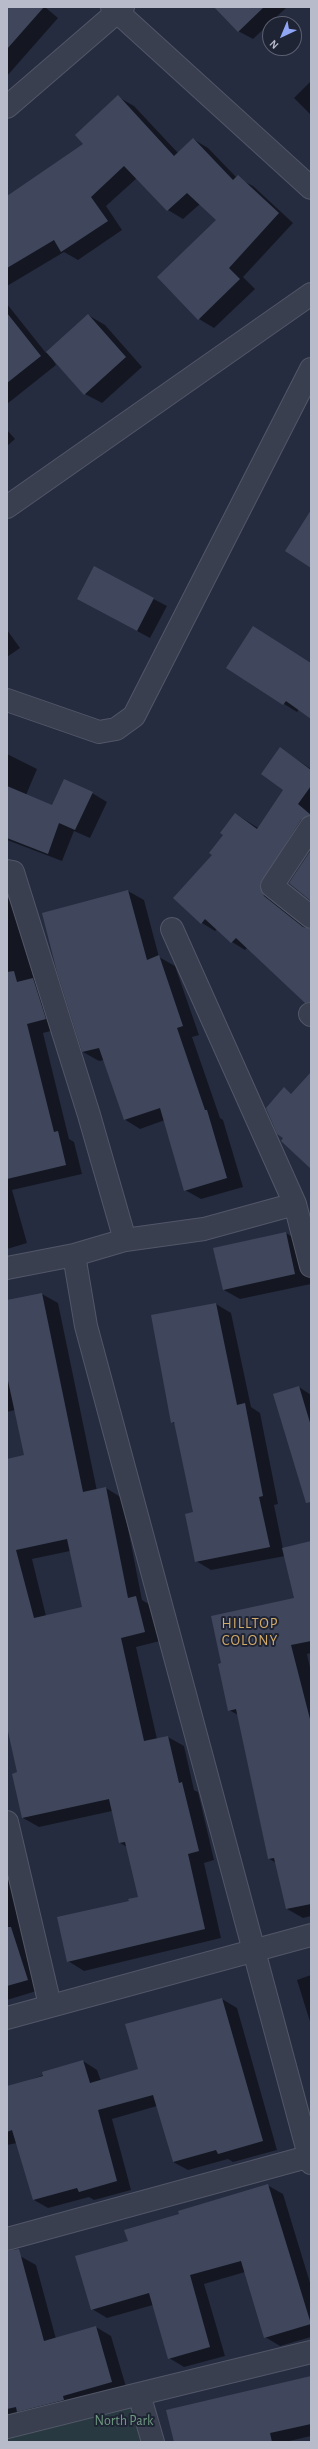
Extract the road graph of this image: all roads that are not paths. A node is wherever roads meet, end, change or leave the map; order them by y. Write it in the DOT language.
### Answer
graph roads {
  1 [pos="118,9"];
  2 [pos="7,107"];
  3 [pos="311,188"];
  4 [pos="311,294"];
  5 [pos="311,369"];
  6 [pos="7,507"];
  7 [pos="7,700"];
  8 [pos="311,828"];
  9 [pos="7,871"];
  10 [pos="311,917"];
  11 [pos="172,929"];
  12 [pos="295,1204"];
  13 [pos="124,1240"];
  14 [pos="74,1255"];
  15 [pos="311,1266"];
  16 [pos="7,1268"];
  17 [pos="7,1822"];
  18 [pos="311,1935"];
  19 [pos="253,1951"];
  20 [pos="50,2005"];
  21 [pos="7,2018"];
  22 [pos="310,2159"];
  23 [pos="7,2239"];
  24 [pos="311,2352"];
  25 [pos="139,2394"];
  26 [pos="7,2427"];
  27 [pos="154,2442"];
  1 -- 2 [label="street"];
  1 -- 3 [label="street"];
  4 -- 6 [label="street"];
  5 -- 7 [label="street"];
  8 -- 10 [label="street"];
  9 -- 13 [label="street"];
  11 -- 12 [label="street"];
  12 -- 13 [label="street"];
  12 -- 15 [label="street"];
  13 -- 14 [label="street"];
  14 -- 16 [label="street"];
  14 -- 19 [label="street"];
  17 -- 20 [label="street"];
  18 -- 19 [label="street"];
  19 -- 20 [label="street"];
  19 -- 22 [label="street"];
  20 -- 21 [label="street"];
  22 -- 23 [label="street"];
  24 -- 25 [label="street"];
  25 -- 26 [label="street"];
  25 -- 27 [label="street"];
}
